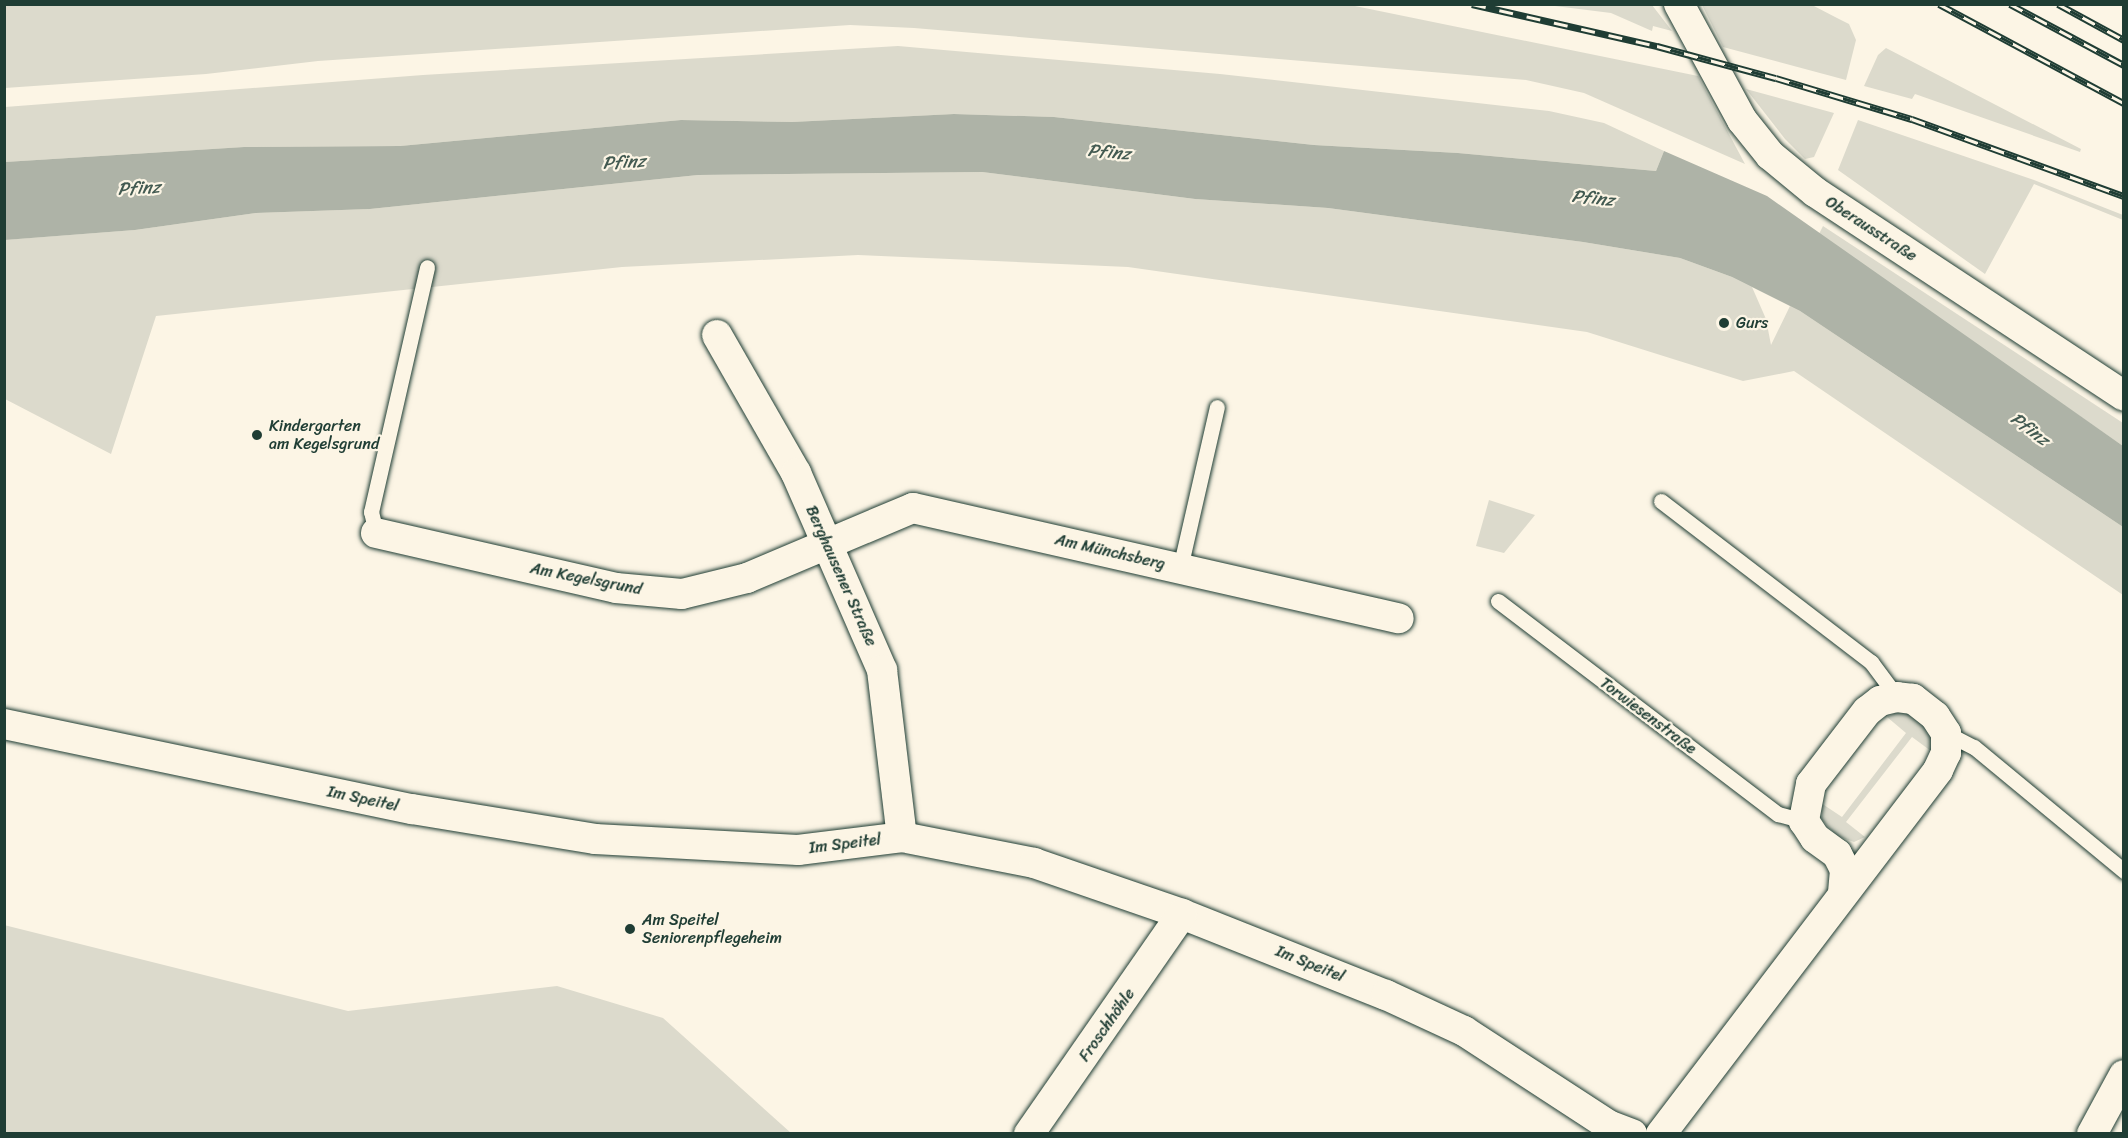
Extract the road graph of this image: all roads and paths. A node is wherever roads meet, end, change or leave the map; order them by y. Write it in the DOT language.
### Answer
graph roads {
  1 [pos="1679,4"];
  2 [pos="427,267"];
  3 [pos="717,335"];
  4 [pos="2124,396"];
  5 [pos="1217,407"];
  6 [pos="1660,501"];
  7 [pos="376,533"];
  8 [pos="825,542"];
  9 [pos="1180,568"];
  10 [pos="1498,601"];
  11 [pos="1399,618"];
  12 [pos="1897,697"];
  13 [pos="4,724"];
  14 [pos="1946,733"];
  15 [pos="1804,821"];
  16 [pos="902,837"];
  17 [pos="2124,871"];
  18 [pos="1843,893"];
  19 [pos="1182,914"];
  20 [pos="2124,1075"];
  21 [pos="1029,1134"];
  22 [pos="1632,1134"];
  23 [pos="1661,1134"];
  24 [pos="2092,1134"];
  1 -- 4 [label="street, Oberausstraße"];
  2 -- 7 [label="lane"];
  3 -- 8 [label="street, Berghausener Straße"];
  5 -- 9 [label="lane"];
  6 -- 12 [label="lane"];
  7 -- 8 [label="street, Am Kegelsgrund"];
  8 -- 9 [label="street, Am Münchsberg"];
  8 -- 16 [label="street, Berghausener Straße"];
  9 -- 11 [label="street, Am Münchsberg"];
  10 -- 15 [label="lane, Torwiesenstraße"];
  12 -- 14 [label="street"];
  12 -- 15 [label="street"];
  13 -- 16 [label="street, Im Speitel"];
  14 -- 17 [label="lane"];
  14 -- 18 [label="street"];
  15 -- 18 [label="street"];
  16 -- 19 [label="street, Im Speitel"];
  18 -- 23 [label="street"];
  19 -- 21 [label="street, Froschhöhle"];
  19 -- 22 [label="street, Im Speitel"];
  20 -- 24 [label="street"];
}
